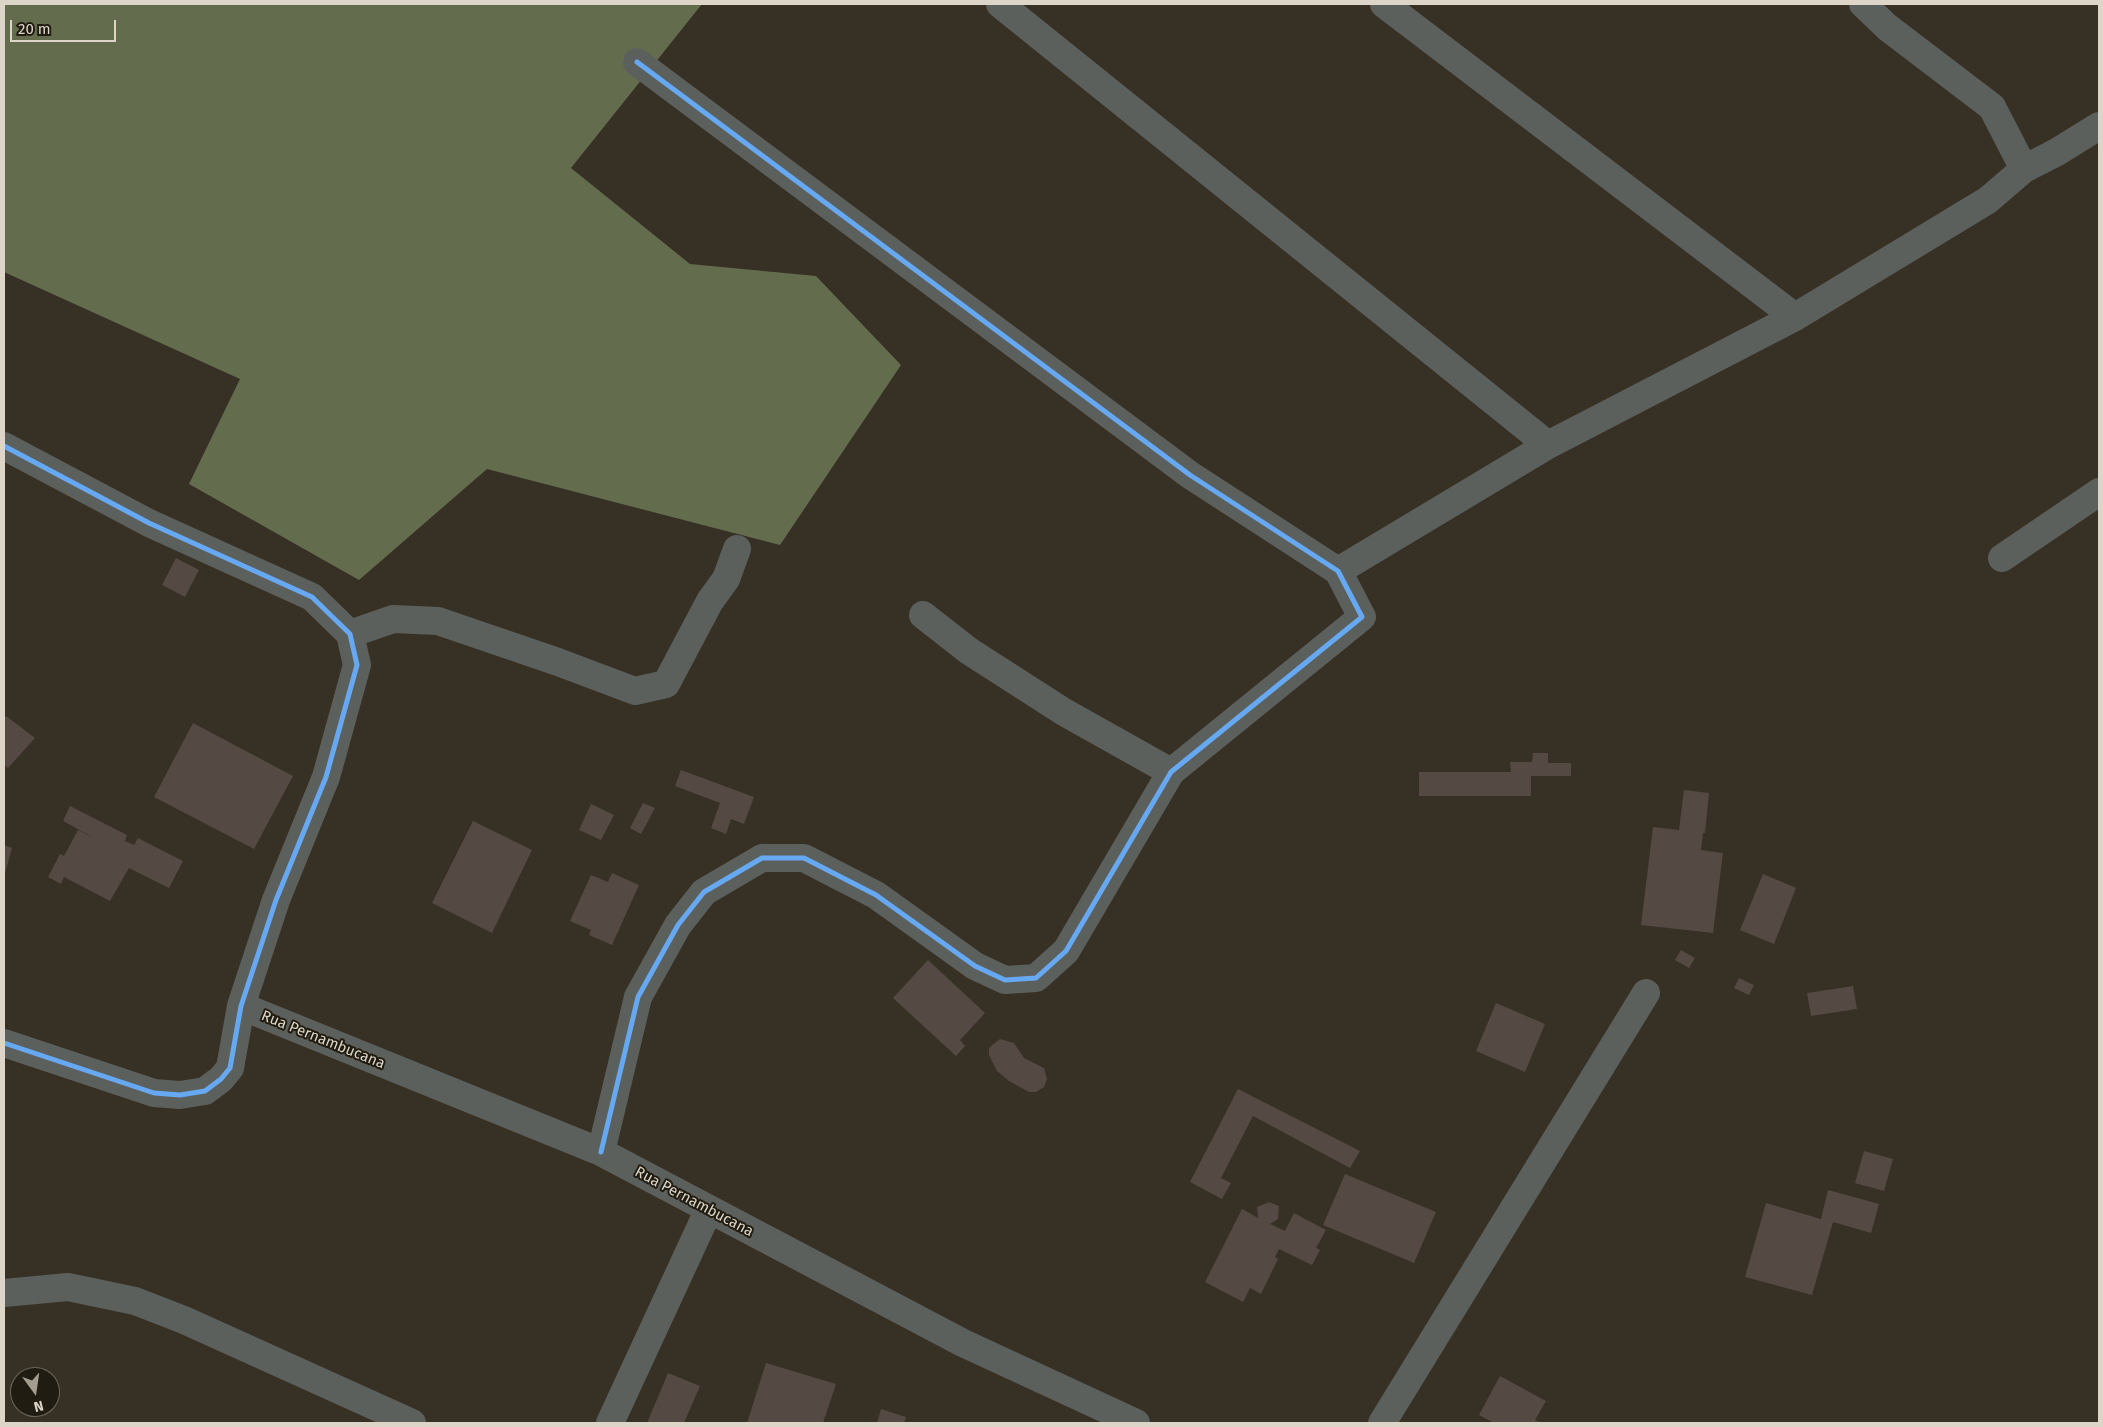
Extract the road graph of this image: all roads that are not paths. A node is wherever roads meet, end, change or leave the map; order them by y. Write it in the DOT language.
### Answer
graph roads {
  1 [pos="1000,4"];
  2 [pos="1384,4"];
  3 [pos="1863,4"];
  4 [pos="637,62"];
  5 [pos="2099,126"];
  6 [pos="2024,170"];
  7 [pos="1795,317"];
  8 [pos="1548,445"];
  9 [pos="4,446"];
  10 [pos="2099,492"];
  11 [pos="737,549"];
  12 [pos="2002,558"];
  13 [pos="1338,571"];
  14 [pos="923,615"];
  15 [pos="350,634"];
  16 [pos="1171,772"];
  17 [pos="1646,993"];
  18 [pos="241,1006"];
  19 [pos="4,1042"];
  20 [pos="601,1152"];
  21 [pos="709,1210"];
  22 [pos="4,1293"];
  23 [pos="412,1423"];
  24 [pos="610,1423"];
  25 [pos="1136,1423"];
  26 [pos="1382,1423"];
  1 -- 8 [label="street"];
  2 -- 7 [label="street"];
  3 -- 6 [label="street"];
  4 -- 13 [label="street"];
  5 -- 6 [label="street"];
  6 -- 7 [label="street"];
  7 -- 8 [label="street"];
  8 -- 13 [label="street"];
  9 -- 15 [label="street"];
  10 -- 12 [label="street"];
  11 -- 15 [label="street"];
  13 -- 16 [label="street"];
  14 -- 16 [label="street"];
  15 -- 18 [label="street"];
  16 -- 20 [label="street"];
  17 -- 26 [label="street"];
  18 -- 19 [label="street"];
  18 -- 20 [label="street, Rua Pernambucana"];
  20 -- 21 [label="street, Rua Pernambucana"];
  21 -- 24 [label="street"];
  21 -- 25 [label="street, Rua Pernambucana"];
  22 -- 23 [label="street"];
}
